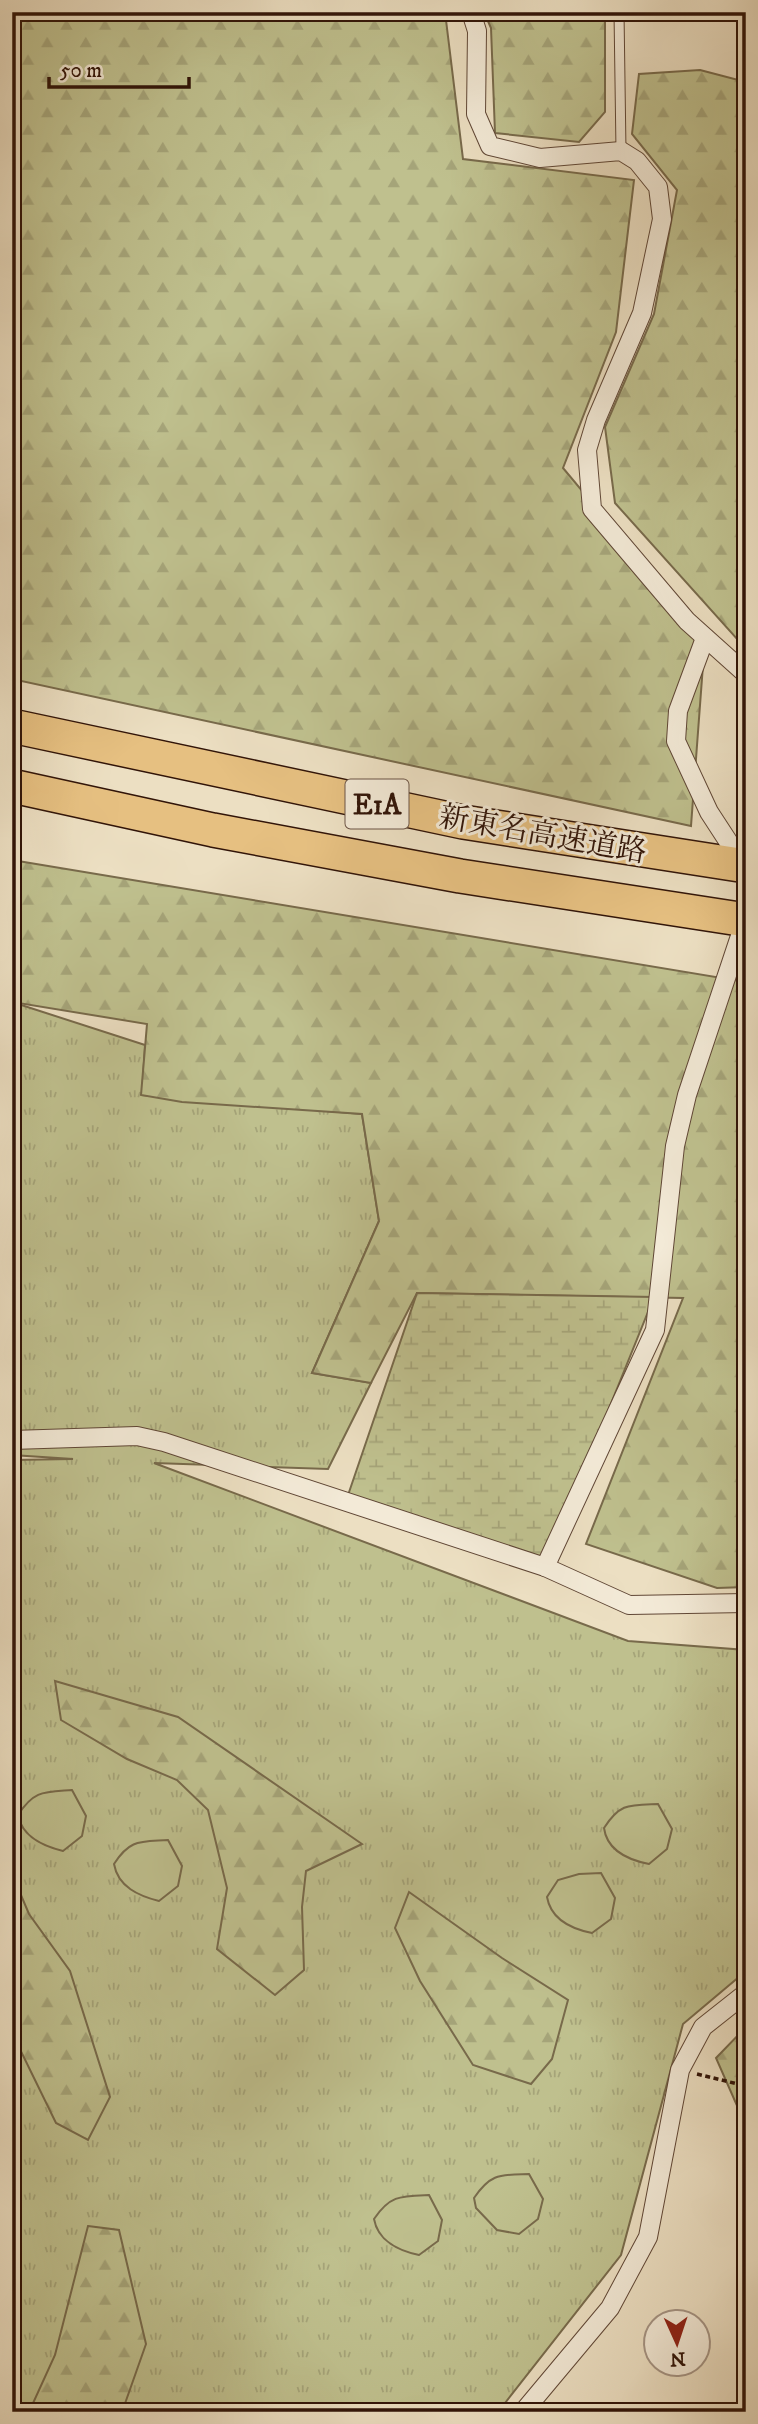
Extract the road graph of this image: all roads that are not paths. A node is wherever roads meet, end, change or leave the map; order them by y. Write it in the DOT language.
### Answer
graph roads {
  1 [pos="471,12"];
  2 [pos="619,12"];
  3 [pos="621,151"];
  4 [pos="705,638"];
  5 [pos="746,674"];
  6 [pos="12,726"];
  7 [pos="12,786"];
  8 [pos="741,861"];
  9 [pos="744,925"];
  10 [pos="12,1440"];
  11 [pos="545,1567"];
  12 [pos="746,1603"];
  13 [pos="746,1993"];
  14 [pos="523,2412"];
  1 -- 3 [label="street"];
  2 -- 3 [label="lane"];
  3 -- 4 [label="street"];
  4 -- 5 [label="street"];
  4 -- 8 [label="street"];
  6 -- 8 [label="highway, 新東名高速道路 / E1A"];
  7 -- 9 [label="highway, 新東名高速道路 / E1A"];
  9 -- 11 [label="street"];
  10 -- 11 [label="street"];
  11 -- 12 [label="street"];
  13 -- 14 [label="street"];
}
